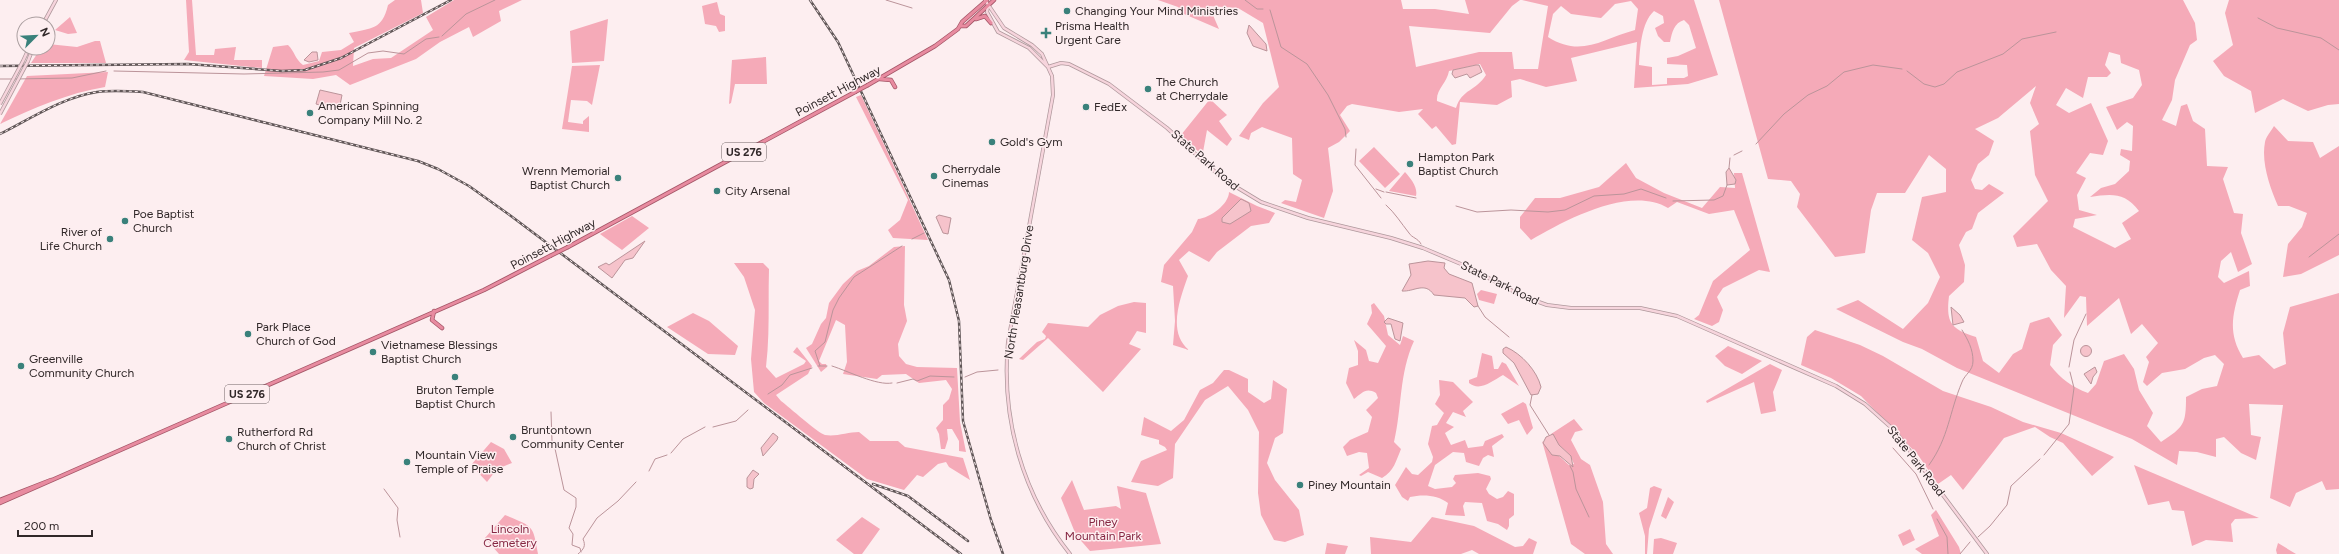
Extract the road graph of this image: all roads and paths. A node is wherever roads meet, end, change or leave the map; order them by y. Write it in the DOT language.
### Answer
graph roads {
  1 [pos="56,0"];
  2 [pos="986,0"];
  3 [pos="994,0"];
  4 [pos="988,6"];
  5 [pos="47,16"];
  6 [pos="969,23"];
  7 [pos="992,23"];
  8 [pos="961,26"];
  9 [pos="25,56"];
  10 [pos="30,56"];
  11 [pos="1048,67"];
  12 [pos="878,79"];
  13 [pos="895,88"];
  14 [pos="0,104"];
  15 [pos="0,114"];
  16 [pos="434,312"];
  17 [pos="442,328"];
  18 [pos="51,480"];
  19 [pos="0,500"];
  20 [pos="0,503"];
  21 [pos="1070,554"];
  22 [pos="1987,554"];
  1 -- 5 [label="main road"];
  2 -- 4 [label="main road"];
  2 -- 8 [label="highway, Poinsett Highway / US 276"];
  3 -- 4 [label="highway, Poinsett Highway / US 276"];
  4 -- 6 [label="highway, Poinsett Highway / US 276"];
  4 -- 7 [label="main road"];
  4 -- 11 [label="main road"];
  6 -- 7 [label="highway"];
  6 -- 8 [label="highway, Poinsett Highway / US 276"];
  7 -- 11 [label="main road"];
  8 -- 12 [label="highway, Poinsett Highway / US 276"];
  9 -- 14 [label="main road, bridge"];
  10 -- 15 [label="main road, bridge"];
  11 -- 21 [label="main road, North Pleasantburg Drive"];
  11 -- 22 [label="main road, State Park Road"];
  12 -- 13 [label="highway"];
  12 -- 16 [label="highway, Poinsett Highway / US 276, bridge"];
  16 -- 17 [label="highway"];
  16 -- 18 [label="highway, Poinsett Highway / US 276"];
  18 -- 19 [label="highway, US 276"];
  18 -- 20 [label="highway, US 276"];
}
